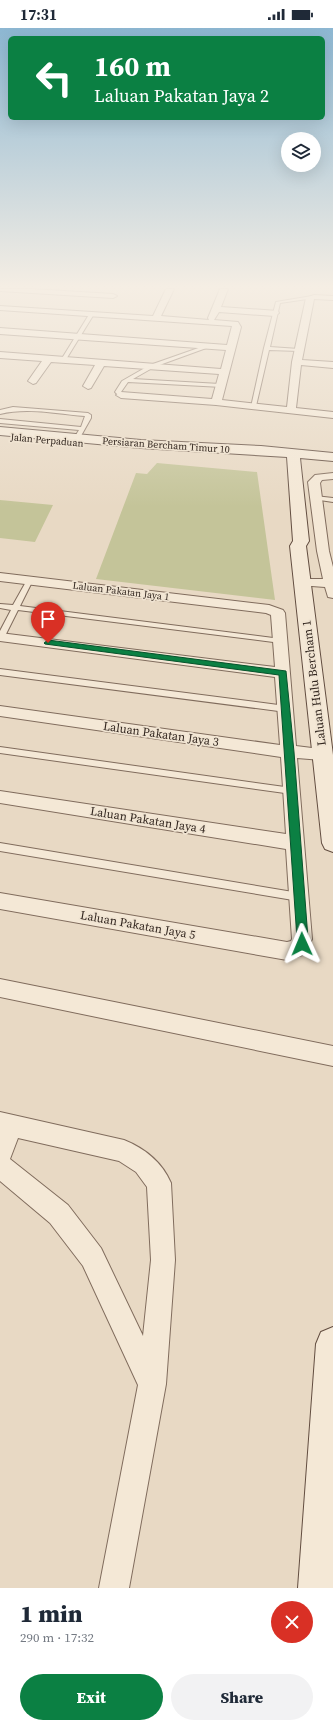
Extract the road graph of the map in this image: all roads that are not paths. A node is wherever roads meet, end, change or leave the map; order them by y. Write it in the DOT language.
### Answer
graph roads {
  1 [pos="46,362"];
  2 [pos="86,362"];
  3 [pos="164,362"];
  4 [pos="227,362"];
  5 [pos="263,362"];
  6 [pos="297,362"];
  7 [pos="101,363"];
  8 [pos="333,365"];
  9 [pos="152,366"];
  10 [pos="224,372"];
  11 [pos="127,380"];
  12 [pos="33,381"];
  13 [pos="88,386"];
  14 [pos="220,386"];
  15 [pos="121,394"];
  16 [pos="216,402"];
  17 [pos="253,406"];
  18 [pos="291,411"];
  19 [pos="0,412"];
  20 [pos="333,415"];
  21 [pos="0,421"];
  22 [pos="0,431"];
  23 [pos="0,436"];
  24 [pos="77,437"];
  25 [pos="210,451"];
  26 [pos="289,457"];
  27 [pos="331,459"];
  28 [pos="333,476"];
  29 [pos="292,483"];
  30 [pos="315,498"];
  31 [pos="333,500"];
  32 [pos="320,524"];
  33 [pos="333,525"];
  34 [pos="328,552"];
  35 [pos="0,577"];
  36 [pos="30,580"];
  37 [pos="303,582"];
  38 [pos="332,587"];
  39 [pos="0,606"];
  40 [pos="16,608"];
  41 [pos="0,637"];
  42 [pos="281,641"];
  43 [pos="0,672"];
  44 [pos="283,673"];
  45 [pos="286,709"];
  46 [pos="0,710"];
  47 [pos="0,750"];
  48 [pos="290,752"];
  49 [pos="322,754"];
  50 [pos="329,782"];
  51 [pos="292,791"];
  52 [pos="0,797"];
  53 [pos="296,843"];
  54 [pos="333,843"];
  55 [pos="0,847"];
  56 [pos="299,897"];
  57 [pos="0,901"];
  58 [pos="0,988"];
  59 [pos="333,1056"];
  60 [pos="6,1124"];
  61 [pos="0,1155"];
  62 [pos="0,1166"];
  63 [pos="333,1344"];
  64 [pos="152,1384"];
  65 [pos="331,1400"];
  66 [pos="114,1588"];
  67 [pos="318,1588"];
  1 -- 12 [label="street"];
  2 -- 7 [label="street"];
  3 -- 9 [label="lane"];
  4 -- 10 [label="street"];
  5 -- 17 [label="lane"];
  6 -- 8 [label="street"];
  6 -- 18 [label="street"];
  7 -- 9 [label="street"];
  7 -- 13 [label="street"];
  9 -- 10 [label="street"];
  9 -- 11 [label="lane"];
  10 -- 14 [label="street"];
  11 -- 14 [label="lane"];
  11 -- 15 [label="lane"];
  14 -- 16 [label="street"];
  15 -- 16 [label="street"];
  16 -- 17 [label="street"];
  17 -- 18 [label="street"];
  18 -- 20 [label="street"];
  19 -- 24 [label="lane"];
  21 -- 24 [label="lane"];
  22 -- 24 [label="street"];
  23 -- 24 [label="street, Jalan Perpaduan"];
  24 -- 25 [label="street, Jalan Perpaduan"];
  25 -- 26 [label="street"];
  25 -- 27 [label="street, Persiaran Bercham Timur 10"];
  25 -- 29 [label="street"];
  26 -- 27 [label="street"];
  26 -- 29 [label="street, Laluan Hulu Bercham 1"];
  27 -- 29 [label="street"];
  28 -- 30 [label="street"];
  29 -- 37 [label="street, Laluan Hulu Bercham 1"];
  30 -- 31 [label="lane"];
  30 -- 32 [label="street"];
  32 -- 33 [label="street"];
  32 -- 34 [label="street"];
  34 -- 38 [label="street"];
  35 -- 36 [label="street, Laluan Pakatan Jaya 1"];
  36 -- 40 [label="lane"];
  36 -- 42 [label="street, Laluan Pakatan Jaya 1"];
  37 -- 38 [label="street"];
  37 -- 49 [label="street, Laluan Hulu Bercham 1"];
  39 -- 40 [label="lane"];
  40 -- 41 [label="lane"];
  40 -- 42 [label="lane"];
  41 -- 44 [label="street"];
  42 -- 44 [label="street"];
  43 -- 45 [label="lane"];
  44 -- 45 [label="street"];
  45 -- 48 [label="street"];
  46 -- 48 [label="street, Laluan Pakatan Jaya 3"];
  47 -- 51 [label="lane"];
  48 -- 49 [label="street, Laluan Pakatan Jaya 3"];
  48 -- 51 [label="street"];
  49 -- 50 [label="street, Laluan Hulu Bercham 1"];
  50 -- 54 [label="street, Laluan Hulu Bercham 1"];
  51 -- 53 [label="street"];
  52 -- 53 [label="street, Laluan Pakatan Jaya 4"];
  53 -- 56 [label="street"];
  55 -- 56 [label="lane"];
  56 -- 57 [label="street, Laluan Pakatan Jaya 5"];
  58 -- 59 [label="street"];
  60 -- 61 [label="street"];
  60 -- 64 [label="street"];
  62 -- 64 [label="street"];
  63 -- 65 [label="street"];
  64 -- 66 [label="street"];
  65 -- 67 [label="street"];
}
